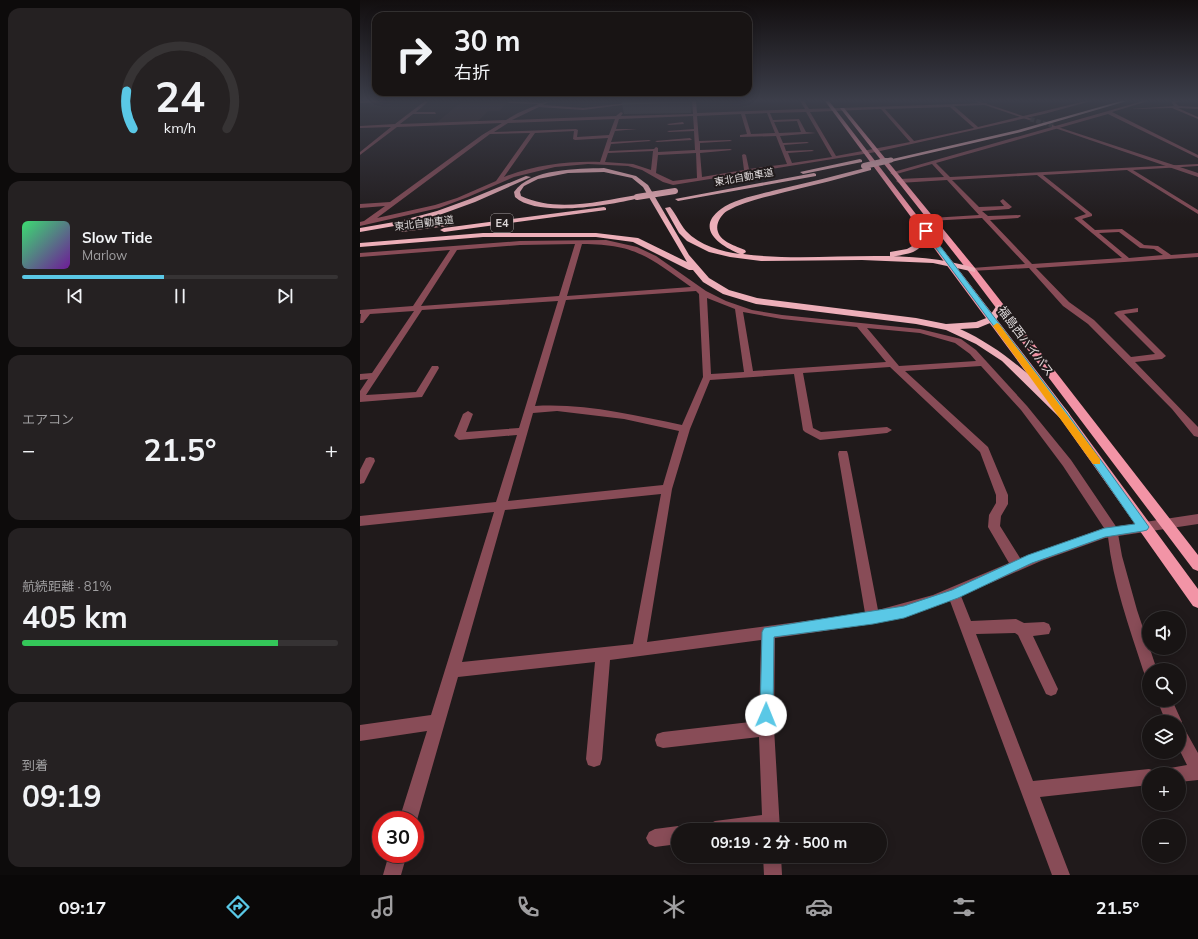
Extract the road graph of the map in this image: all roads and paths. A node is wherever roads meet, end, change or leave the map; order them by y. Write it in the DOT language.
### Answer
graph roads {
  1 [pos="376,142"];
  2 [pos="476,142"];
  3 [pos="526,142"];
  4 [pos="619,142"];
  5 [pos="665,142"];
  6 [pos="697,142"];
  7 [pos="702,142"];
  8 [pos="826,142"];
  9 [pos="859,142"];
  10 [pos="868,142"];
  11 [pos="918,142"];
  12 [pos="959,142"];
  13 [pos="972,142"];
  14 [pos="1003,142"];
  15 [pos="1100,142"];
  16 [pos="1168,142"];
  17 [pos="610,143"];
  18 [pos="807,143"];
  19 [pos="913,143"];
  20 [pos="781,144"];
  21 [pos="656,148"];
  22 [pos="730,150"];
  23 [pos="812,151"];
  24 [pos="876,151"];
  25 [pos="607,152"];
  26 [pos="698,152"];
  27 [pos="785,152"];
  28 [pos="865,152"];
  29 [pos="360,154"];
  30 [pos="744,155"];
  31 [pos="1198,157"];
  32 [pos="835,158"];
  33 [pos="890,160"];
  34 [pos="933,162"];
  35 [pos="602,163"];
  36 [pos="790,165"];
  37 [pos="864,165"];
  38 [pos="1198,165"];
  39 [pos="1173,166"];
  40 [pos="1128,169"];
  41 [pos="747,172"];
  42 [pos="893,173"];
  43 [pos="1038,173"];
  44 [pos="653,174"];
  45 [pos="1198,175"];
  46 [pos="948,178"];
  47 [pos="700,179"];
  48 [pos="899,181"];
  49 [pos="498,182"];
  50 [pos="676,195"];
  51 [pos="640,200"];
  52 [pos="1002,201"];
  53 [pos="390,204"];
  54 [pos="360,206"];
  55 [pos="979,209"];
  56 [pos="1198,212"];
  57 [pos="1018,216"];
  58 [pos="986,217"];
  59 [pos="919,220"];
  60 [pos="931,220"];
  61 [pos="368,222"];
  62 [pos="360,224"];
  63 [pos="360,230"];
  64 [pos="1093,232"];
  65 [pos="360,235"];
  66 [pos="360,241"];
  67 [pos="580,242"];
  68 [pos="360,245"];
  69 [pos="455,247"];
  70 [pos="360,255"];
  71 [pos="1198,255"];
  72 [pos="1170,257"];
  73 [pos="862,258"];
  74 [pos="769,259"];
  75 [pos="1128,260"];
  76 [pos="949,262"];
  77 [pos="1030,267"];
  78 [pos="972,270"];
  79 [pos="699,271"];
  80 [pos="700,291"];
  81 [pos="563,298"];
  82 [pos="1000,307"];
  83 [pos="418,308"];
  84 [pos="739,308"];
  85 [pos="1135,310"];
  86 [pos="364,312"];
  87 [pos="992,319"];
  88 [pos="360,321"];
  89 [pos="859,324"];
  90 [pos="946,327"];
  91 [pos="1129,360"];
  92 [pos="983,363"];
  93 [pos="895,366"];
  94 [pos="435,368"];
  95 [pos="798,370"];
  96 [pos="749,374"];
  97 [pos="375,376"];
  98 [pos="360,377"];
  99 [pos="708,377"];
  100 [pos="360,399"];
  101 [pos="530,410"];
  102 [pos="468,414"];
  103 [pos="1064,415"];
  104 [pos="685,429"];
  105 [pos="887,430"];
  106 [pos="524,431"];
  107 [pos="1198,434"];
  108 [pos="843,454"];
  109 [pos="370,461"];
  110 [pos="360,480"];
  111 [pos="667,489"];
  112 [pos="501,508"];
  113 [pos="1198,519"];
  114 [pos="360,521"];
  115 [pos="1165,523"];
  116 [pos="1143,527"];
  117 [pos="1109,532"];
  118 [pos="1017,565"];
  119 [pos="1198,565"];
  120 [pos="954,594"];
  121 [pos="1198,602"];
  122 [pos="873,618"];
  123 [pos="967,628"];
  124 [pos="1044,629"];
  125 [pos="1023,630"];
  126 [pos="768,632"];
  127 [pos="639,650"];
  128 [pos="603,654"];
  129 [pos="1148,663"];
  130 [pos="453,670"];
  131 [pos="1051,689"];
  132 [pos="438,722"];
  133 [pos="766,728"];
  134 [pos="360,733"];
  135 [pos="663,740"];
  136 [pos="1186,747"];
  137 [pos="594,759"];
  138 [pos="1198,770"];
  139 [pos="1186,772"];
  140 [pos="1142,778"];
  141 [pos="1029,790"];
  142 [pos="411,811"];
  143 [pos="771,823"];
  144 [pos="671,836"];
  145 [pos="655,838"];
  146 [pos="395,863"];
  147 [pos="772,863"];
  148 [pos="392,875"];
  149 [pos="773,875"];
  150 [pos="1061,875"];
  1 -- 29 [label="street"];
  2 -- 53 [label="street"];
  3 -- 49 [label="street"];
  4 -- 17 [label="street"];
  5 -- 21 [label="street"];
  6 -- 7 [label="street"];
  6 -- 26 [label="street"];
  8 -- 32 [label="street"];
  9 -- 28 [label="highway, 福島西バイパス"];
  10 -- 24 [label="highway, 福島西バイパス"];
  11 -- 19 [label="street"];
  12 -- 33 [label="highway, 東北自動車道 / E4"];
  13 -- 33 [label="highway"];
  14 -- 34 [label="street"];
  15 -- 39 [label="street"];
  16 -- 31 [label="street"];
  17 -- 25 [label="street"];
  18 -- 20 [label="street"];
  19 -- 24 [label="street"];
  20 -- 27 [label="street"];
  21 -- 25 [label="street"];
  21 -- 26 [label="street"];
  21 -- 44 [label="street"];
  22 -- 26 [label="street"];
  23 -- 27 [label="street"];
  24 -- 28 [label="street"];
  24 -- 42 [label="highway, 福島西バイパス"];
  25 -- 35 [label="street"];
  26 -- 47 [label="street"];
  27 -- 36 [label="street"];
  28 -- 32 [label="street"];
  28 -- 59 [label="highway, 福島西バイパス"];
  30 -- 41 [label="street"];
  32 -- 36 [label="street"];
  33 -- 37 [label="highway"];
  33 -- 37 [label="highway, 東北自動車道 / E4"];
  34 -- 42 [label="street"];
  34 -- 46 [label="street"];
  35 -- 44 [label="street"];
  35 -- 49 [label="street"];
  36 -- 41 [label="street"];
  37 -- 50 [label="highway, 東北自動車道 / E4"];
  37 -- 50 [label="highway, 東北自動車道 / E4"];
  37 -- 74 [label="highway"];
  38 -- 39 [label="street"];
  39 -- 40 [label="street"];
  39 -- 45 [label="street"];
  40 -- 43 [label="street"];
  40 -- 56 [label="street"];
  41 -- 47 [label="street"];
  42 -- 48 [label="highway, 福島西バイパス"];
  43 -- 46 [label="street"];
  43 -- 64 [label="street"];
  44 -- 47 [label="street"];
  46 -- 48 [label="street"];
  46 -- 55 [label="street"];
  48 -- 60 [label="highway, 福島西バイパス"];
  49 -- 61 [label="street"];
  50 -- 51 [label="highway, 東北自動車道 / E4"];
  51 -- 65 [label="highway, 東北自動車道 / E4"];
  51 -- 66 [label="highway, 東北自動車道 / E4"];
  51 -- 79 [label="highway"];
  52 -- 55 [label="street"];
  53 -- 54 [label="street"];
  53 -- 61 [label="street"];
  55 -- 58 [label="street"];
  57 -- 58 [label="street"];
  58 -- 60 [label="street"];
  58 -- 77 [label="street"];
  59 -- 73 [label="highway"];
  59 -- 76 [label="highway, 福島西バイパス"];
  60 -- 78 [label="highway, 福島西バイパス"];
  61 -- 62 [label="street"];
  63 -- 74 [label="highway"];
  64 -- 72 [label="street"];
  64 -- 75 [label="street"];
  67 -- 69 [label="street"];
  67 -- 80 [label="street"];
  67 -- 81 [label="street"];
  68 -- 79 [label="highway"];
  69 -- 70 [label="street"];
  69 -- 83 [label="street"];
  71 -- 72 [label="street"];
  72 -- 75 [label="street"];
  73 -- 74 [label="highway"];
  73 -- 76 [label="highway"];
  75 -- 77 [label="street"];
  76 -- 78 [label="highway"];
  76 -- 87 [label="highway, 福島西バイパス"];
  77 -- 78 [label="street"];
  77 -- 91 [label="street"];
  78 -- 82 [label="highway, 福島西バイパス"];
  79 -- 90 [label="highway"];
  80 -- 81 [label="street"];
  80 -- 84 [label="street"];
  80 -- 99 [label="street"];
  81 -- 83 [label="street"];
  81 -- 101 [label="street"];
  82 -- 87 [label="highway"];
  82 -- 115 [label="highway, 福島西バイパス"];
  83 -- 86 [label="street"];
  83 -- 97 [label="street"];
  84 -- 89 [label="street"];
  84 -- 96 [label="street"];
  85 -- 91 [label="street"];
  86 -- 88 [label="street"];
  87 -- 90 [label="highway"];
  87 -- 103 [label="highway, 福島西バイパス"];
  89 -- 92 [label="street"];
  89 -- 93 [label="street"];
  90 -- 103 [label="highway"];
  91 -- 107 [label="street"];
  92 -- 93 [label="street"];
  92 -- 117 [label="street"];
  93 -- 95 [label="street"];
  93 -- 118 [label="street"];
  94 -- 100 [label="street"];
  95 -- 96 [label="street"];
  95 -- 105 [label="street"];
  96 -- 99 [label="street"];
  97 -- 98 [label="street"];
  97 -- 100 [label="street"];
  99 -- 104 [label="street"];
  101 -- 104 [label="street"];
  101 -- 106 [label="street"];
  102 -- 106 [label="street"];
  103 -- 116 [label="highway, 福島西バイパス"];
  104 -- 111 [label="street"];
  106 -- 112 [label="street"];
  108 -- 122 [label="street"];
  109 -- 110 [label="street"];
  111 -- 112 [label="street"];
  111 -- 127 [label="street"];
  112 -- 114 [label="street"];
  112 -- 130 [label="street"];
  113 -- 115 [label="street"];
  115 -- 116 [label="street"];
  115 -- 119 [label="highway, 福島西バイパス"];
  116 -- 117 [label="street"];
  116 -- 121 [label="highway, 福島西バイパス"];
  117 -- 118 [label="street"];
  117 -- 129 [label="street"];
  118 -- 120 [label="street"];
  120 -- 122 [label="street"];
  120 -- 123 [label="street"];
  122 -- 126 [label="street"];
  123 -- 125 [label="street"];
  123 -- 141 [label="street"];
  124 -- 125 [label="street"];
  125 -- 131 [label="street"];
  126 -- 127 [label="street"];
  126 -- 133 [label="street"];
  127 -- 128 [label="street"];
  128 -- 130 [label="street"];
  128 -- 137 [label="street"];
  130 -- 132 [label="street"];
  132 -- 134 [label="street"];
  132 -- 142 [label="street"];
  133 -- 135 [label="street"];
  133 -- 143 [label="street"];
  136 -- 138 [label="street"];
  138 -- 139 [label="street"];
  140 -- 141 [label="street"];
  141 -- 150 [label="street"];
  144 -- 145 [label="street"];
  146 -- 148 [label="street"];
  147 -- 149 [label="street"];
}
